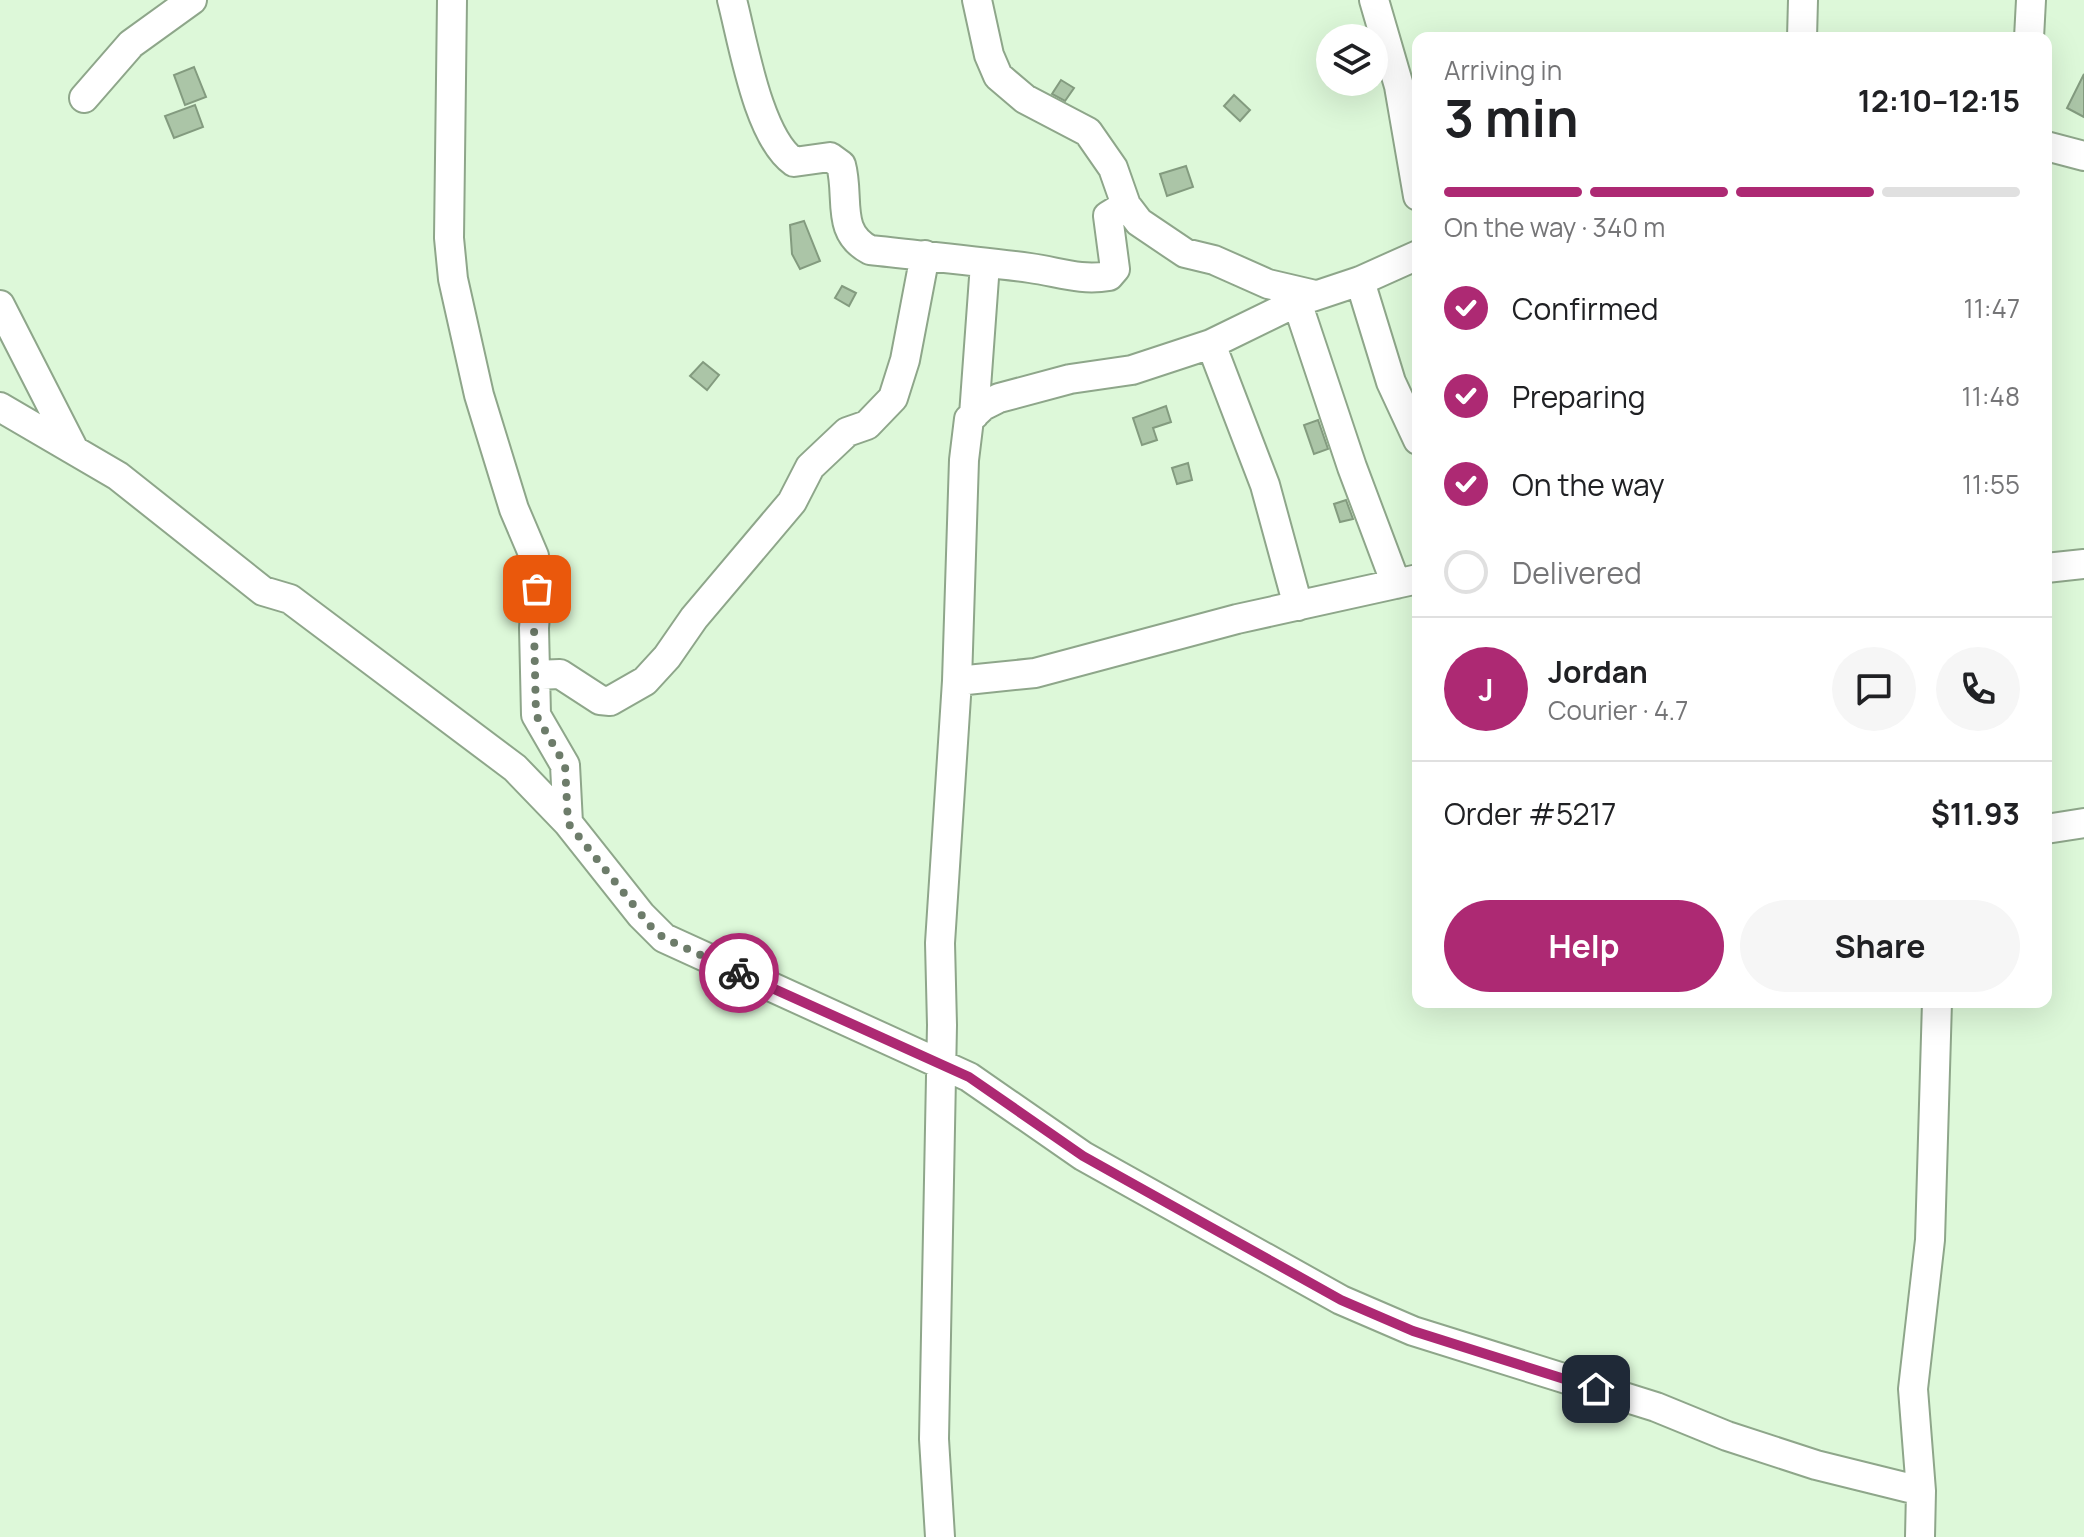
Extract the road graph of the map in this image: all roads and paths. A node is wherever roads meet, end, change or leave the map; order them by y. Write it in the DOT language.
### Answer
graph roads {
  1 [pos="192,0"];
  2 [pos="452,0"];
  3 [pos="732,0"];
  4 [pos="977,0"];
  5 [pos="1374,0"];
  6 [pos="1803,0"];
  7 [pos="2031,0"];
  8 [pos="1802,32"];
  9 [pos="2029,32"];
  10 [pos="84,98"];
  11 [pos="2052,148"];
  12 [pos="2084,156"];
  13 [pos="1412,161"];
  14 [pos="1126,205"];
  15 [pos="925,255"];
  16 [pos="1412,258"];
  17 [pos="985,264"];
  18 [pos="1360,281"];
  19 [pos="1306,298"];
  20 [pos="0,305"];
  21 [pos="1211,344"];
  22 [pos="0,407"];
  23 [pos="974,415"];
  24 [pos="1412,427"];
  25 [pos="77,454"];
  26 [pos="2084,564"];
  27 [pos="2052,567"];
  28 [pos="1407,582"];
  29 [pos="1298,606"];
  30 [pos="536,675"];
  31 [pos="957,681"];
  32 [pos="568,823"];
  33 [pos="2084,823"];
  34 [pos="2052,828"];
  35 [pos="1937,1008"];
  36 [pos="940,1065"];
  37 [pos="1921,1491"];
  38 [pos="940,1537"];
  39 [pos="1920,1537"];
  1 -- 10 [label="street"];
  2 -- 30 [label="street"];
  3 -- 15 [label="street"];
  4 -- 14 [label="street"];
  5 -- 13 [label="street"];
  6 -- 8 [label="street"];
  7 -- 9 [label="street"];
  11 -- 12 [label="street"];
  14 -- 17 [label="street"];
  14 -- 19 [label="street"];
  15 -- 17 [label="street"];
  15 -- 30 [label="street"];
  16 -- 18 [label="street"];
  17 -- 23 [label="street"];
  18 -- 19 [label="street"];
  18 -- 24 [label="street"];
  19 -- 21 [label="street"];
  19 -- 28 [label="street"];
  20 -- 25 [label="street"];
  21 -- 23 [label="street"];
  21 -- 29 [label="street"];
  22 -- 25 [label="street"];
  23 -- 31 [label="street"];
  25 -- 32 [label="street"];
  26 -- 27 [label="street"];
  28 -- 29 [label="street"];
  29 -- 31 [label="street"];
  30 -- 32 [label="street"];
  31 -- 36 [label="street"];
  32 -- 36 [label="street"];
  33 -- 34 [label="street"];
  35 -- 37 [label="street"];
  36 -- 37 [label="street"];
  36 -- 38 [label="street"];
  37 -- 39 [label="street"];
}
